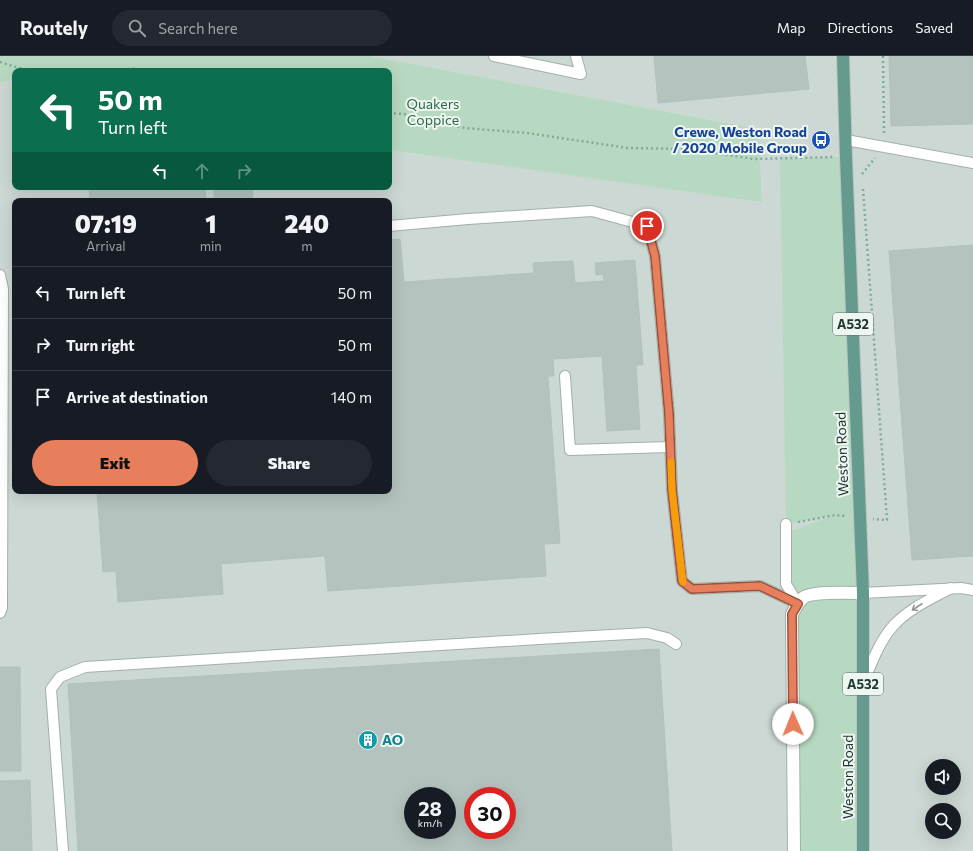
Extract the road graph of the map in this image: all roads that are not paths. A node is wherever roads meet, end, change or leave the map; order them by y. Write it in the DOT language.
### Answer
graph roads {
  1 [pos="494,56"];
  2 [pos="576,56"];
  3 [pos="843,56"];
  4 [pos="846,140"];
  5 [pos="973,163"];
  6 [pos="392,226"];
  7 [pos="0,275"];
  8 [pos="565,376"];
  9 [pos="670,447"];
  10 [pos="786,524"];
  11 [pos="951,588"];
  12 [pos="973,590"];
  13 [pos="863,593"];
  14 [pos="798,604"];
  15 [pos="0,613"];
  16 [pos="676,644"];
  17 [pos="863,682"];
  18 [pos="63,851"];
  19 [pos="794,851"];
  20 [pos="863,851"];
  1 -- 2 [label="lane"];
  3 -- 4 [label="main road, Weston Road / A532"];
  4 -- 5 [label="lane"];
  4 -- 13 [label="main road, Weston Road / A532"];
  6 -- 9 [label="lane"];
  7 -- 15 [label="lane"];
  8 -- 9 [label="lane"];
  9 -- 14 [label="lane"];
  10 -- 14 [label="lane"];
  11 -- 12 [label="lane"];
  11 -- 13 [label="lane"];
  11 -- 17 [label="lane, one-way"];
  13 -- 14 [label="street"];
  13 -- 17 [label="main road, Weston Road / A532"];
  14 -- 19 [label="street"];
  16 -- 18 [label="lane"];
  17 -- 20 [label="main road, Weston Road / A532"];
}
